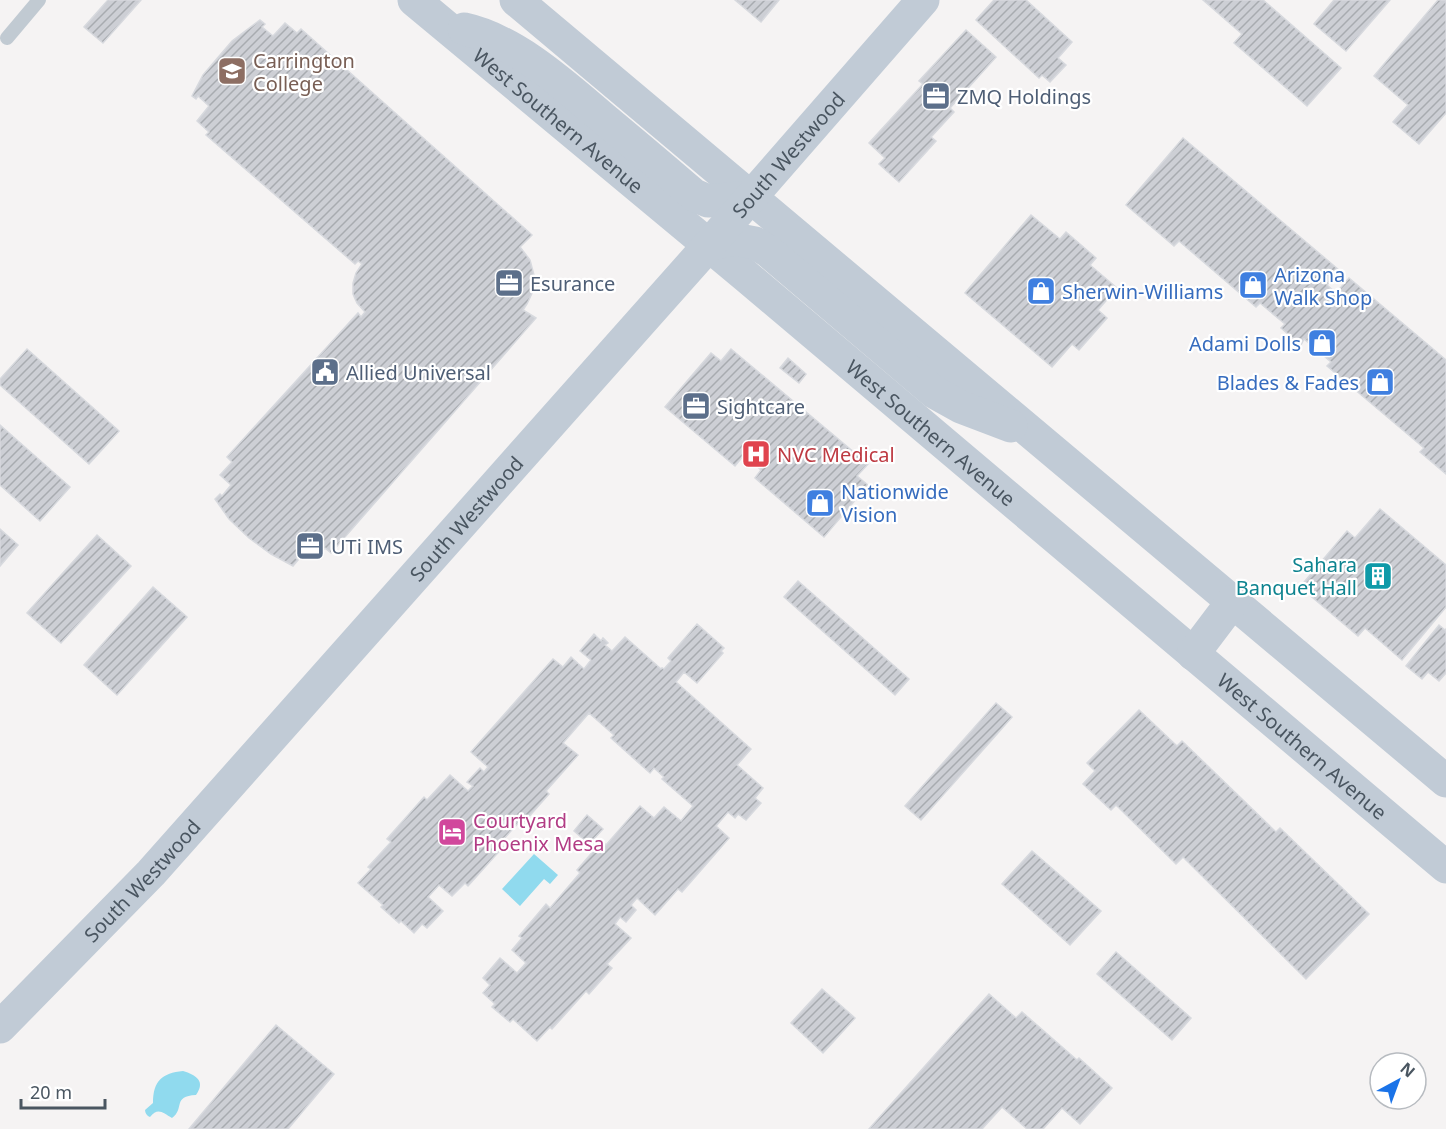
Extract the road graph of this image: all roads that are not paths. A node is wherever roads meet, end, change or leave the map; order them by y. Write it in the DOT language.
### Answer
graph roads {
  1 [pos="39,0"];
  2 [pos="414,0"];
  3 [pos="516,0"];
  4 [pos="923,0"];
  5 [pos="445,26"];
  6 [pos="7,38"];
  7 [pos="750,196"];
  8 [pos="709,245"];
  9 [pos="1034,435"];
  10 [pos="1233,602"];
  11 [pos="1193,654"];
  12 [pos="1446,782"];
  13 [pos="1446,867"];
  14 [pos="0,1028"];
  1 -- 6 [label="lane"];
  2 -- 5 [label="main road, West Southern Avenue"];
  3 -- 7 [label="main road"];
  4 -- 7 [label="main road, South Westwood"];
  5 -- 7 [label="main road"];
  5 -- 8 [label="main road, West Southern Avenue"];
  7 -- 8 [label="main road, South Westwood"];
  7 -- 9 [label="main road"];
  8 -- 9 [label="main road"];
  8 -- 11 [label="main road, West Southern Avenue"];
  8 -- 14 [label="main road, South Westwood"];
  9 -- 10 [label="main road"];
  10 -- 11 [label="main road"];
  10 -- 12 [label="main road"];
  11 -- 13 [label="main road, West Southern Avenue"];
}
